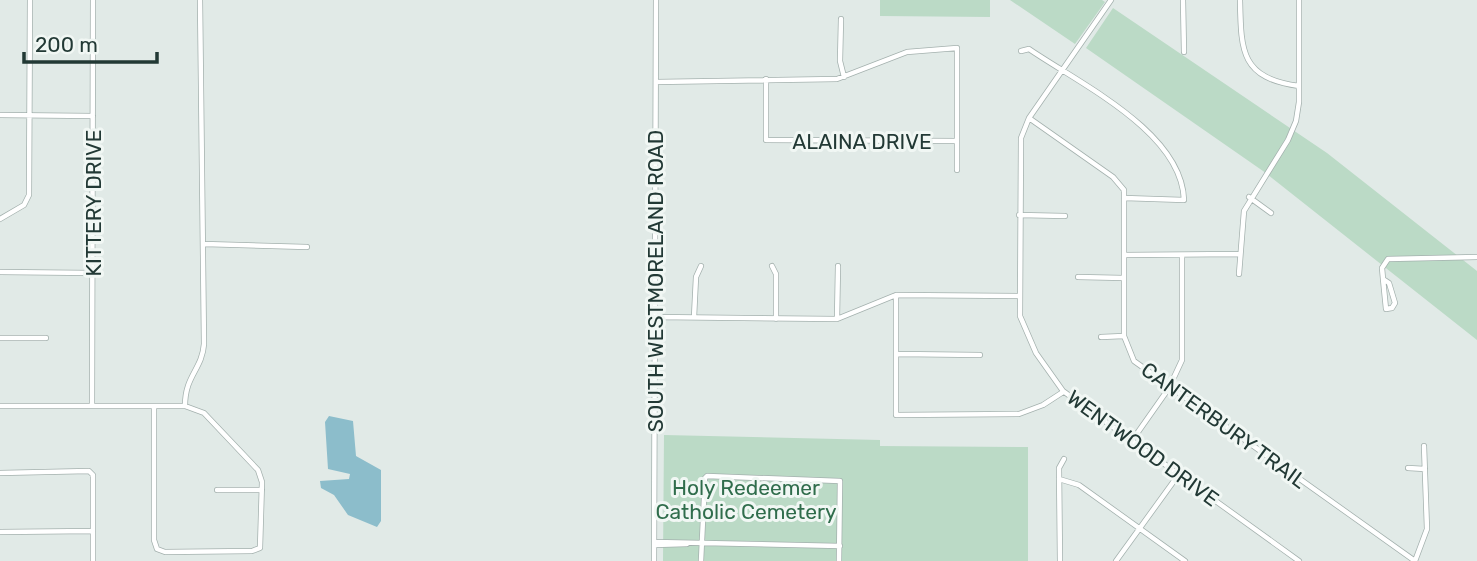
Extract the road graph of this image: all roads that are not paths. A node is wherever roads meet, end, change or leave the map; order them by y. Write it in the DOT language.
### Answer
graph roads {
  1 [pos="30,0"];
  2 [pos="93,0"];
  3 [pos="200,0"];
  4 [pos="656,0"];
  5 [pos="1111,0"];
  6 [pos="1182,0"];
  7 [pos="1240,0"];
  8 [pos="1299,0"];
  9 [pos="841,19"];
  10 [pos="1021,51"];
  11 [pos="1184,52"];
  12 [pos="1062,72"];
  13 [pos="845,77"];
  14 [pos="766,79"];
  15 [pos="656,82"];
  16 [pos="1299,86"];
  17 [pos="0,115"];
  18 [pos="30,115"];
  19 [pos="93,116"];
  20 [pos="1030,118"];
  21 [pos="957,141"];
  22 [pos="957,170"];
  23 [pos="1249,197"];
  24 [pos="1124,198"];
  25 [pos="1271,213"];
  26 [pos="1019,215"];
  27 [pos="1065,216"];
  28 [pos="0,219"];
  29 [pos="204,244"];
  30 [pos="307,247"];
  31 [pos="1239,254"];
  32 [pos="1124,255"];
  33 [pos="1182,255"];
  34 [pos="1477,257"];
  35 [pos="701,266"];
  36 [pos="772,266"];
  37 [pos="838,266"];
  38 [pos="0,272"];
  39 [pos="93,273"];
  40 [pos="1240,274"];
  41 [pos="1078,277"];
  42 [pos="1124,278"];
  43 [pos="1383,279"];
  44 [pos="896,295"];
  45 [pos="1018,296"];
  46 [pos="655,317"];
  47 [pos="694,317"];
  48 [pos="776,319"];
  49 [pos="837,319"];
  50 [pos="1124,336"];
  51 [pos="1101,337"];
  52 [pos="0,338"];
  53 [pos="47,338"];
  54 [pos="898,354"];
  55 [pos="980,355"];
  56 [pos="1169,388"];
  57 [pos="1063,391"];
  58 [pos="0,406"];
  59 [pos="92,406"];
  60 [pos="154,406"];
  61 [pos="185,406"];
  62 [pos="1131,442"];
  63 [pos="1424,446"];
  64 [pos="1064,459"];
  65 [pos="1408,468"];
  66 [pos="1425,469"];
  67 [pos="0,473"];
  68 [pos="1179,474"];
  69 [pos="1059,479"];
  70 [pos="217,489"];
  71 [pos="262,490"];
  72 [pos="1139,528"];
  73 [pos="93,531"];
  74 [pos="0,532"];
  75 [pos="654,543"];
  76 [pos="702,544"];
  77 [pos="840,546"];
  78 [pos="93,561"];
  79 [pos="654,561"];
  80 [pos="701,561"];
  81 [pos="839,561"];
  82 [pos="1060,561"];
  83 [pos="1116,561"];
  84 [pos="1185,561"];
  85 [pos="1299,561"];
  86 [pos="1415,561"];
  1 -- 18 [label="street"];
  2 -- 19 [label="street, KITTERY DRIVE"];
  3 -- 29 [label="street"];
  4 -- 15 [label="street, SOUTH WESTMORELAND ROAD"];
  5 -- 12 [label="street, WENTWOOD DRIVE"];
  6 -- 11 [label="street"];
  7 -- 16 [label="street"];
  8 -- 16 [label="street"];
  9 -- 13 [label="street"];
  10 -- 12 [label="street"];
  12 -- 20 [label="street, WENTWOOD DRIVE"];
  12 -- 24 [label="street"];
  13 -- 14 [label="street"];
  13 -- 21 [label="street"];
  14 -- 15 [label="street"];
  14 -- 21 [label="street, ALAINA DRIVE"];
  15 -- 46 [label="street, SOUTH WESTMORELAND ROAD"];
  16 -- 23 [label="street"];
  17 -- 18 [label="street"];
  18 -- 19 [label="street"];
  18 -- 28 [label="street"];
  19 -- 39 [label="street, KITTERY DRIVE"];
  20 -- 24 [label="street"];
  20 -- 26 [label="street, WENTWOOD DRIVE"];
  21 -- 22 [label="street"];
  23 -- 25 [label="street"];
  23 -- 31 [label="street"];
  24 -- 32 [label="street, CANTERBURY TRAIL"];
  26 -- 27 [label="street"];
  26 -- 45 [label="street, WENTWOOD DRIVE"];
  29 -- 30 [label="street"];
  29 -- 61 [label="street"];
  31 -- 33 [label="street"];
  31 -- 40 [label="street"];
  32 -- 33 [label="street"];
  32 -- 42 [label="street, CANTERBURY TRAIL"];
  33 -- 56 [label="street"];
  34 -- 43 [label="street"];
  35 -- 47 [label="street"];
  36 -- 48 [label="street"];
  37 -- 49 [label="street"];
  38 -- 39 [label="street"];
  39 -- 59 [label="street, KITTERY DRIVE"];
  41 -- 42 [label="street"];
  42 -- 50 [label="street, CANTERBURY TRAIL"];
  43 -- 43 [label="street"];
  44 -- 45 [label="street"];
  44 -- 49 [label="street"];
  44 -- 54 [label="street"];
  45 -- 57 [label="street, WENTWOOD DRIVE"];
  46 -- 47 [label="street"];
  46 -- 75 [label="street, SOUTH WESTMORELAND ROAD"];
  47 -- 48 [label="street"];
  48 -- 49 [label="street"];
  50 -- 51 [label="street"];
  50 -- 56 [label="street, CANTERBURY TRAIL"];
  52 -- 53 [label="street"];
  54 -- 55 [label="street"];
  54 -- 57 [label="street"];
  56 -- 62 [label="street"];
  56 -- 86 [label="street, CANTERBURY TRAIL"];
  57 -- 62 [label="street, WENTWOOD DRIVE"];
  58 -- 59 [label="street"];
  59 -- 60 [label="street"];
  60 -- 61 [label="street"];
  60 -- 71 [label="street"];
  61 -- 71 [label="street"];
  62 -- 68 [label="street, WENTWOOD DRIVE"];
  63 -- 66 [label="street"];
  64 -- 69 [label="street"];
  65 -- 66 [label="street"];
  66 -- 86 [label="street"];
  67 -- 73 [label="street"];
  68 -- 72 [label="street"];
  68 -- 85 [label="street, WENTWOOD DRIVE"];
  69 -- 72 [label="street"];
  69 -- 82 [label="street"];
  70 -- 71 [label="street"];
  72 -- 83 [label="street"];
  72 -- 84 [label="street"];
  73 -- 74 [label="street"];
  73 -- 78 [label="street"];
  75 -- 76 [label="street"];
  75 -- 79 [label="street, SOUTH WESTMORELAND ROAD"];
  76 -- 77 [label="street"];
  76 -- 77 [label="street"];
  76 -- 80 [label="street"];
  77 -- 81 [label="street"];
}
